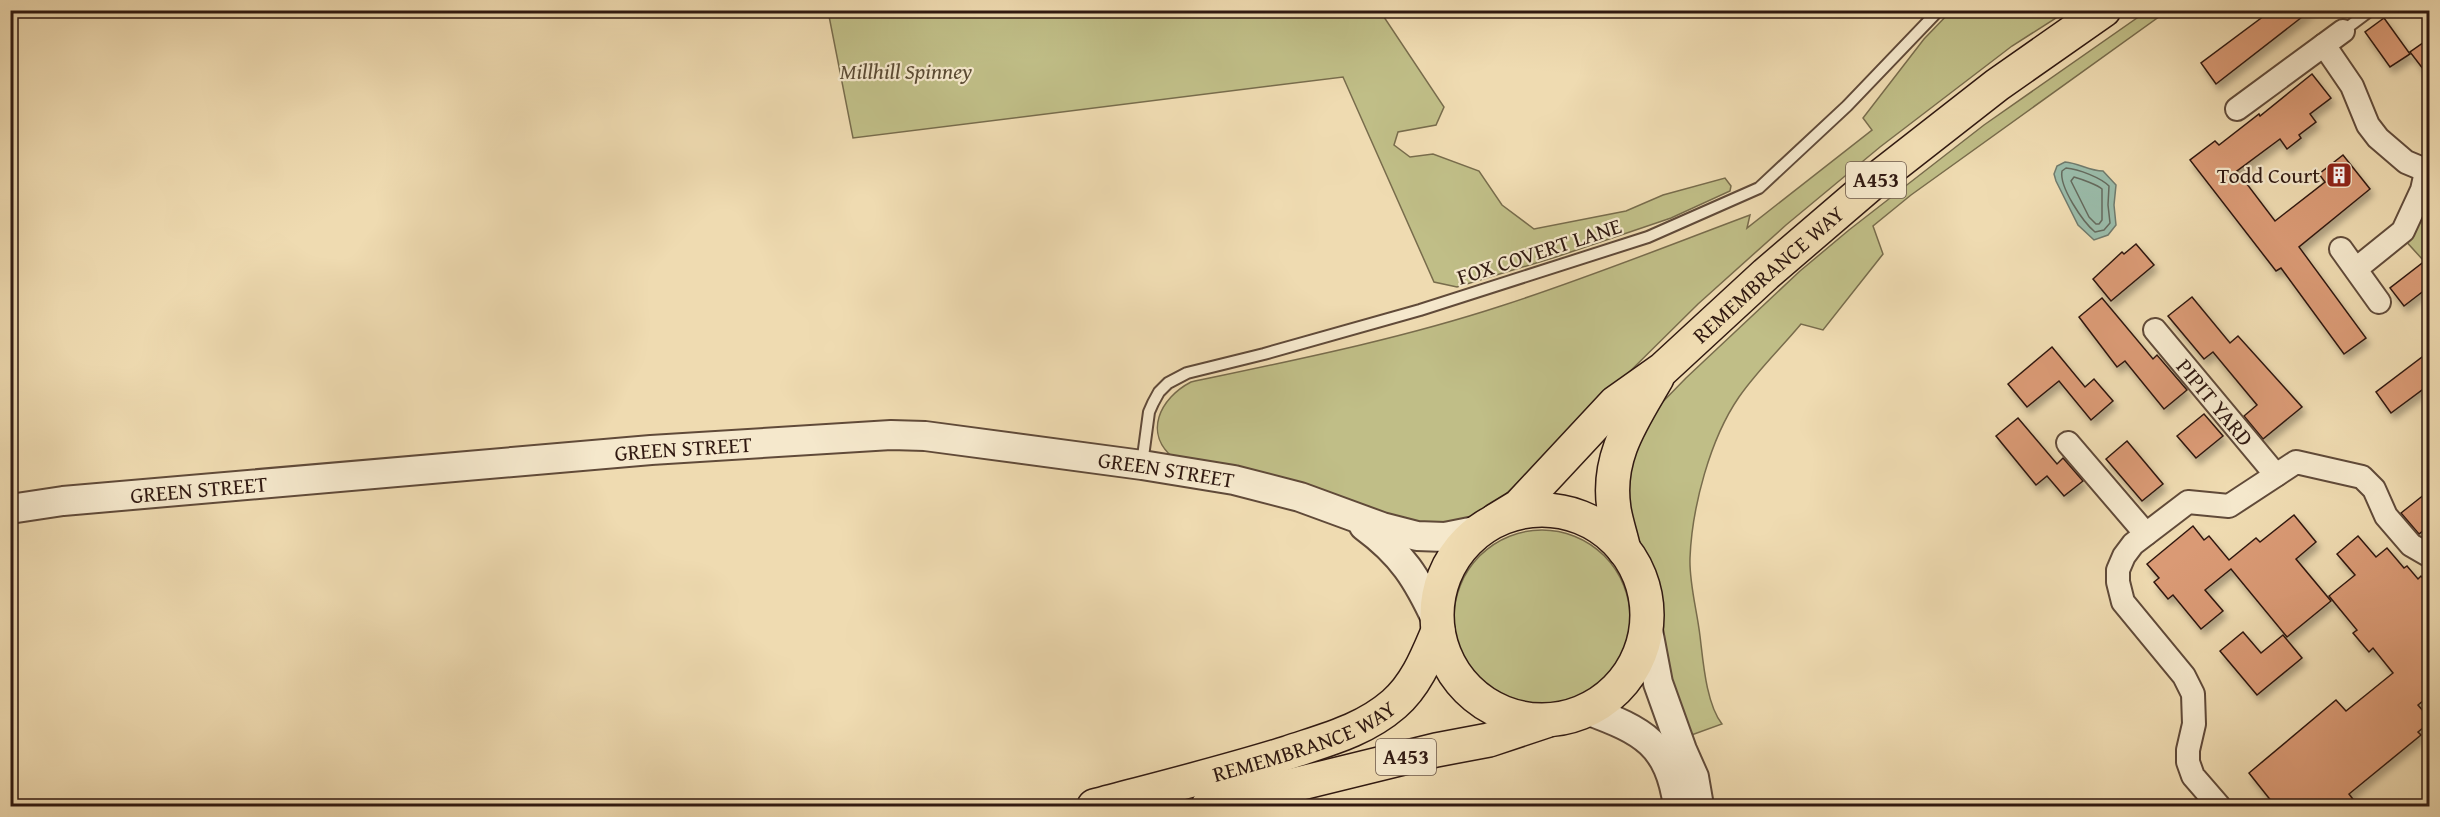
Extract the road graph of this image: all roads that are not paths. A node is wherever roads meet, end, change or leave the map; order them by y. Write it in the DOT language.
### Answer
graph roads {
  1 [pos="1939,10"];
  2 [pos="2104,10"];
  3 [pos="2372,10"];
  4 [pos="2343,31"];
  5 [pos="2324,45"];
  6 [pos="2237,109"];
  7 [pos="2428,172"];
  8 [pos="2341,249"];
  9 [pos="2356,270"];
  10 [pos="2379,302"];
  11 [pos="2155,330"];
  12 [pos="1663,369"];
  13 [pos="2068,443"];
  14 [pos="1142,465"];
  15 [pos="2276,475"];
  16 [pos="10,509"];
  17 [pos="1350,515"];
  18 [pos="1488,525"];
  19 [pos="2146,534"];
  20 [pos="1624,550"];
  21 [pos="2430,556"];
  22 [pos="1647,625"];
  23 [pos="1438,626"];
  24 [pos="1587,710"];
  25 [pos="1550,720"];
  26 [pos="1694,777"];
  27 [pos="1094,807"];
  28 [pos="1208,807"];
  29 [pos="1678,807"];
  30 [pos="1699,807"];
  31 [pos="1712,807"];
  32 [pos="2218,807"];
  1 -- 14 [label="lane, FOX COVERT LANE"];
  2 -- 12 [label="highway, REMEMBRANCE WAY / A453"];
  3 -- 4 [label="lane"];
  4 -- 5 [label="street"];
  5 -- 6 [label="street"];
  5 -- 7 [label="street"];
  7 -- 9 [label="street"];
  8 -- 9 [label="street"];
  9 -- 10 [label="street"];
  11 -- 15 [label="street, PIPIT YARD"];
  12 -- 18 [label="highway, REMEMBRANCE WAY / A453"];
  12 -- 20 [label="highway, REMEMBRANCE WAY / A453"];
  13 -- 19 [label="street"];
  14 -- 16 [label="street, GREEN STREET"];
  14 -- 17 [label="street, GREEN STREET"];
  15 -- 19 [label="street"];
  15 -- 21 [label="street"];
  17 -- 18 [label="street, GREEN STREET"];
  17 -- 23 [label="street, GREEN STREET"];
  18 -- 20 [label="highway"];
  18 -- 23 [label="highway"];
  19 -- 32 [label="street"];
  20 -- 22 [label="highway"];
  22 -- 24 [label="highway"];
  22 -- 26 [label="street"];
  23 -- 25 [label="highway"];
  23 -- 27 [label="highway, REMEMBRANCE WAY / A453"];
  24 -- 25 [label="highway"];
  24 -- 29 [label="street"];
  25 -- 28 [label="highway, REMEMBRANCE WAY / A453"];
  26 -- 30 [label="street"];
  26 -- 31 [label="lane"];
}
